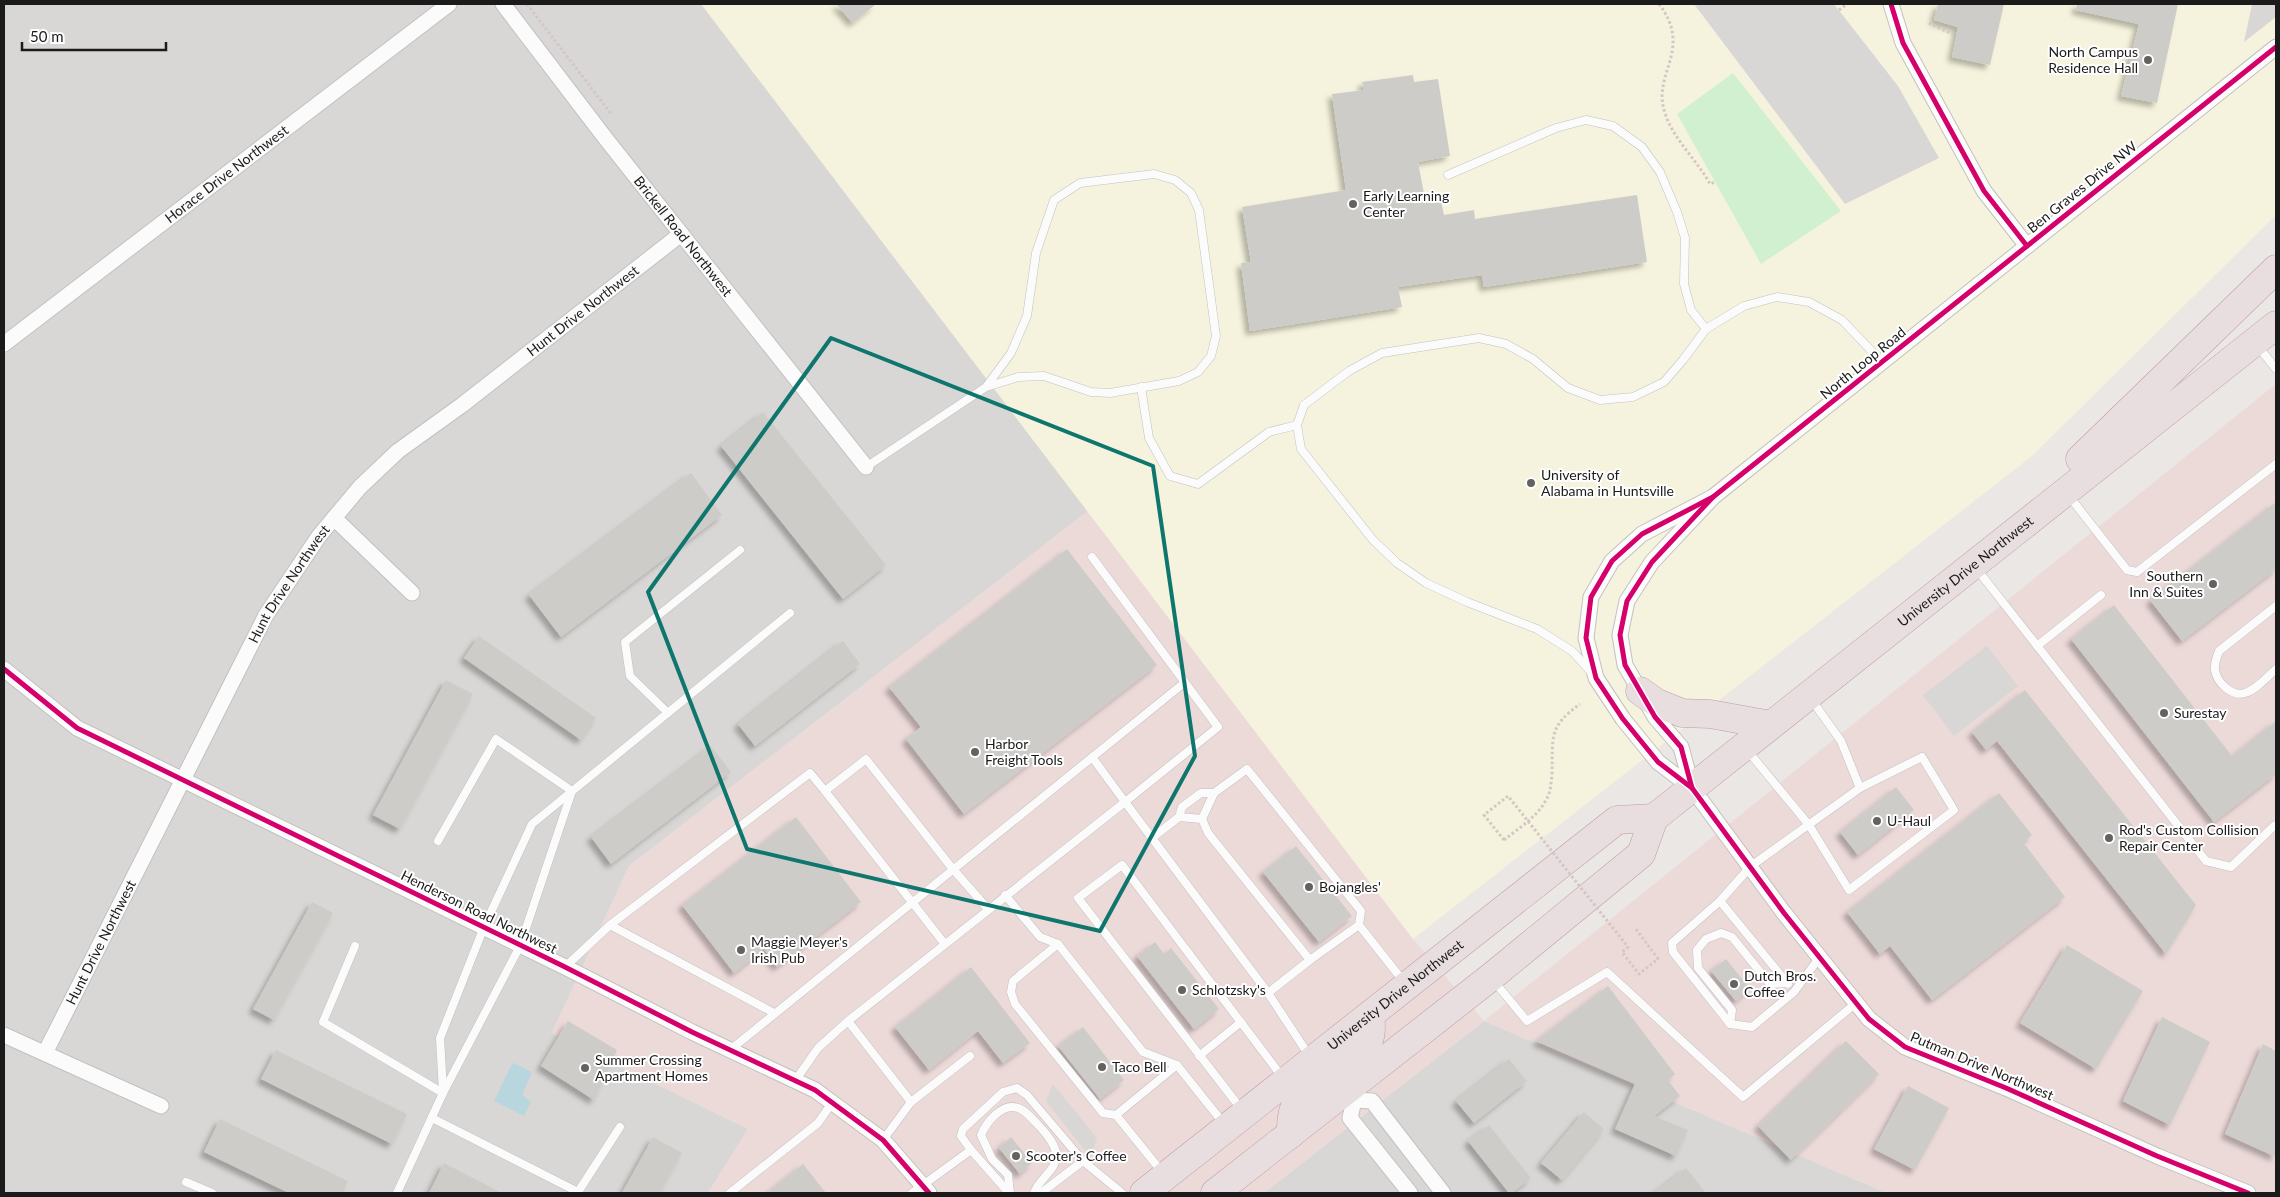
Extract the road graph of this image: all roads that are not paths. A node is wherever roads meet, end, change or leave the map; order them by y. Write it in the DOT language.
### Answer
graph roads {
  1 [pos="449,4"];
  2 [pos="503,4"];
  3 [pos="1890,4"];
  4 [pos="2276,47"];
  5 [pos="1448,175"];
  6 [pos="681,234"];
  7 [pos="2027,246"];
  8 [pos="2276,269"];
  9 [pos="2276,325"];
  10 [pos="1706,329"];
  11 [pos="2255,342"];
  12 [pos="4,344"];
  13 [pos="1882,362"];
  14 [pos="2276,369"];
  15 [pos="986,387"];
  16 [pos="1141,387"];
  17 [pos="1297,425"];
  18 [pos="2276,464"];
  19 [pos="866,467"];
  20 [pos="2066,491"];
  21 [pos="1713,497"];
  22 [pos="334,518"];
  23 [pos="740,550"];
  24 [pos="1092,557"];
  25 [pos="1963,572"];
  26 [pos="412,594"];
  27 [pos="2101,595"];
  28 [pos="2276,606"];
  29 [pos="790,613"];
  30 [pos="2037,646"];
  31 [pos="4,669"];
  32 [pos="2276,669"];
  33 [pos="1596,678"];
  34 [pos="1184,682"];
  35 [pos="1640,691"];
  36 [pos="1808,695"];
  37 [pos="668,713"];
  38 [pos="1771,725"];
  39 [pos="1744,746"];
  40 [pos="1092,757"];
  41 [pos="183,779"];
  42 [pos="1692,788"];
  43 [pos="1860,788"];
  44 [pos="825,791"];
  45 [pos="572,792"];
  46 [pos="1214,793"];
  47 [pos="1125,802"];
  48 [pos="1179,818"];
  49 [pos="1654,818"];
  50 [pos="1202,819"];
  51 [pos="1809,825"];
  52 [pos="2274,826"];
  53 [pos="1152,838"];
  54 [pos="438,841"];
  55 [pos="1751,866"];
  56 [pos="952,868"];
  57 [pos="1005,895"];
  58 [pos="1720,901"];
  59 [pos="911,902"];
  60 [pos="988,909"];
  61 [pos="610,925"];
  62 [pos="1359,926"];
  63 [pos="484,927"];
  64 [pos="944,943"];
  65 [pos="1058,944"];
  66 [pos="355,946"];
  67 [pos="520,946"];
  68 [pos="1819,958"];
  69 [pos="1310,960"];
  70 [pos="565,967"];
  71 [pos="1491,978"];
  72 [pos="1788,983"];
  73 [pos="1407,986"];
  74 [pos="1794,992"];
  75 [pos="1268,993"];
  76 [pos="1856,1003"];
  77 [pos="774,1013"];
  78 [pos="1370,1016"];
  79 [pos="848,1021"];
  80 [pos="1241,1022"];
  81 [pos="1730,1024"];
  82 [pos="4,1035"];
  83 [pos="730,1050"];
  84 [pos="45,1053"];
  85 [pos="970,1056"];
  86 [pos="1199,1056"];
  87 [pos="1313,1062"];
  88 [pos="1177,1066"];
  89 [pos="795,1081"];
  90 [pos="1286,1082"];
  91 [pos="443,1092"];
  92 [pos="1350,1095"];
  93 [pos="911,1102"];
  94 [pos="832,1103"];
  95 [pos="160,1106"];
  96 [pos="1116,1115"];
  97 [pos="432,1118"];
  98 [pos="1236,1121"];
  99 [pos="620,1127"];
  100 [pos="1291,1134"];
  101 [pos="883,1140"];
  102 [pos="971,1150"];
  103 [pos="1083,1161"];
  104 [pos="1166,1176"];
  105 [pos="186,1182"];
  106 [pos="922,1191"];
  107 [pos="212,1193"];
  108 [pos="397,1193"];
  109 [pos="730,1193"];
  110 [pos="1009,1193"];
  111 [pos="1034,1193"];
  112 [pos="1041,1193"];
  113 [pos="1122,1193"];
  114 [pos="1144,1193"];
  115 [pos="1215,1193"];
  116 [pos="1410,1193"];
  117 [pos="1443,1193"];
  118 [pos="2248,1193"];
  1 -- 12 [label="street, Horace Drive Northwest"];
  2 -- 6 [label="street, Brickell Road Northwest"];
  3 -- 7 [label="street, Ben Graves Drive NW"];
  4 -- 7 [label="street, Ben Graves Drive NW"];
  5 -- 10 [label="lane"];
  6 -- 19 [label="street, Brickell Road Northwest"];
  6 -- 22 [label="street, Hunt Drive Northwest"];
  7 -- 13 [label="street, North Loop Road"];
  8 -- 25 [label="highway"];
  9 -- 11 [label="highway, University Drive Northwest"];
  10 -- 13 [label="lane"];
  10 -- 17 [label="lane"];
  11 -- 14 [label="lane"];
  11 -- 20 [label="highway, University Drive Northwest"];
  13 -- 21 [label="street, North Loop Road"];
  15 -- 16 [label="lane"];
  15 -- 16 [label="lane"];
  15 -- 19 [label="lane"];
  16 -- 17 [label="lane"];
  17 -- 33 [label="lane"];
  18 -- 20 [label="lane"];
  20 -- 25 [label="highway, University Drive Northwest"];
  21 -- 33 [label="street, North Loop Road"];
  21 -- 35 [label="street, North Loop Road"];
  22 -- 26 [label="street"];
  22 -- 41 [label="street, Hunt Drive Northwest"];
  23 -- 37 [label="lane"];
  24 -- 34 [label="lane"];
  25 -- 30 [label="lane"];
  25 -- 36 [label="highway, University Drive Northwest"];
  27 -- 30 [label="lane"];
  28 -- 32 [label="lane"];
  29 -- 37 [label="lane"];
  30 -- 52 [label="lane"];
  31 -- 41 [label="street, Henderson Road Northwest"];
  33 -- 42 [label="street, North Loop Road"];
  34 -- 40 [label="lane"];
  34 -- 47 [label="lane"];
  35 -- 38 [label="highway"];
  35 -- 42 [label="street, North Loop Road"];
  36 -- 38 [label="highway, University Drive Northwest"];
  36 -- 43 [label="lane"];
  37 -- 45 [label="lane"];
  38 -- 39 [label="highway, University Drive Northwest"];
  39 -- 42 [label="highway, University Drive Northwest"];
  39 -- 51 [label="lane"];
  40 -- 47 [label="lane"];
  40 -- 56 [label="lane"];
  41 -- 63 [label="street, Henderson Road Northwest"];
  41 -- 84 [label="street, Hunt Drive Northwest"];
  42 -- 49 [label="highway, University Drive Northwest"];
  42 -- 55 [label="street, Putman Drive Northwest"];
  43 -- 51 [label="lane"];
  43 -- 51 [label="lane"];
  44 -- 56 [label="lane"];
  44 -- 59 [label="lane"];
  44 -- 61 [label="lane"];
  45 -- 54 [label="lane"];
  45 -- 63 [label="lane"];
  45 -- 67 [label="lane"];
  46 -- 48 [label="lane"];
  46 -- 50 [label="lane"];
  46 -- 62 [label="lane"];
  47 -- 53 [label="lane"];
  47 -- 57 [label="lane"];
  48 -- 50 [label="lane"];
  48 -- 53 [label="lane"];
  49 -- 71 [label="highway"];
  49 -- 73 [label="highway, University Drive Northwest"];
  50 -- 69 [label="lane"];
  51 -- 55 [label="lane"];
  53 -- 75 [label="lane"];
  55 -- 58 [label="lane"];
  55 -- 68 [label="street, Putman Drive Northwest"];
  56 -- 59 [label="lane"];
  56 -- 60 [label="lane"];
  57 -- 60 [label="lane"];
  57 -- 65 [label="lane"];
  58 -- 72 [label="lane"];
  58 -- 81 [label="lane"];
  59 -- 64 [label="lane"];
  59 -- 77 [label="lane"];
  60 -- 64 [label="lane"];
  61 -- 70 [label="lane"];
  61 -- 77 [label="lane"];
  62 -- 69 [label="lane"];
  62 -- 73 [label="lane"];
  63 -- 67 [label="street, Henderson Road Northwest"];
  63 -- 91 [label="lane"];
  64 -- 79 [label="lane"];
  65 -- 88 [label="lane"];
  65 -- 96 [label="lane"];
  66 -- 91 [label="lane"];
  67 -- 70 [label="street, Henderson Road Northwest"];
  67 -- 91 [label="lane"];
  68 -- 74 [label="lane"];
  68 -- 76 [label="street, Putman Drive Northwest"];
  69 -- 75 [label="lane"];
  70 -- 83 [label="street, Henderson Road Northwest"];
  71 -- 76 [label="lane"];
  71 -- 92 [label="highway"];
  72 -- 74 [label="lane"];
  72 -- 81 [label="lane"];
  73 -- 78 [label="highway, University Drive Northwest"];
  74 -- 81 [label="lane"];
  75 -- 87 [label="lane"];
  76 -- 118 [label="street, Putman Drive Northwest"];
  77 -- 83 [label="lane"];
  78 -- 87 [label="highway, University Drive Northwest"];
  78 -- 92 [label="highway"];
  79 -- 89 [label="lane"];
  79 -- 93 [label="lane"];
  80 -- 86 [label="lane"];
  80 -- 86 [label="lane"];
  80 -- 90 [label="lane"];
  82 -- 84 [label="street"];
  83 -- 89 [label="street, Henderson Road Northwest"];
  84 -- 95 [label="street"];
  85 -- 93 [label="lane"];
  86 -- 98 [label="lane"];
  87 -- 90 [label="highway, University Drive Northwest"];
  87 -- 100 [label="highway"];
  88 -- 96 [label="lane"];
  88 -- 98 [label="lane"];
  89 -- 94 [label="street, Henderson Road Northwest"];
  90 -- 98 [label="highway, University Drive Northwest"];
  91 -- 97 [label="lane"];
  92 -- 100 [label="highway"];
  92 -- 116 [label="street"];
  92 -- 117 [label="street"];
  93 -- 101 [label="lane"];
  94 -- 101 [label="street, Henderson Road Northwest"];
  94 -- 109 [label="lane"];
  96 -- 104 [label="lane"];
  97 -- 99 [label="lane"];
  97 -- 108 [label="lane"];
  98 -- 104 [label="highway, University Drive Northwest"];
  100 -- 115 [label="highway"];
  101 -- 106 [label="street, Henderson Road Northwest"];
  102 -- 103 [label="lane"];
  102 -- 106 [label="lane"];
  102 -- 110 [label="lane"];
  103 -- 112 [label="lane"];
  103 -- 113 [label="lane"];
  104 -- 114 [label="highway, University Drive Northwest"];
  105 -- 107 [label="lane"];
  110 -- 111 [label="lane"];
}
